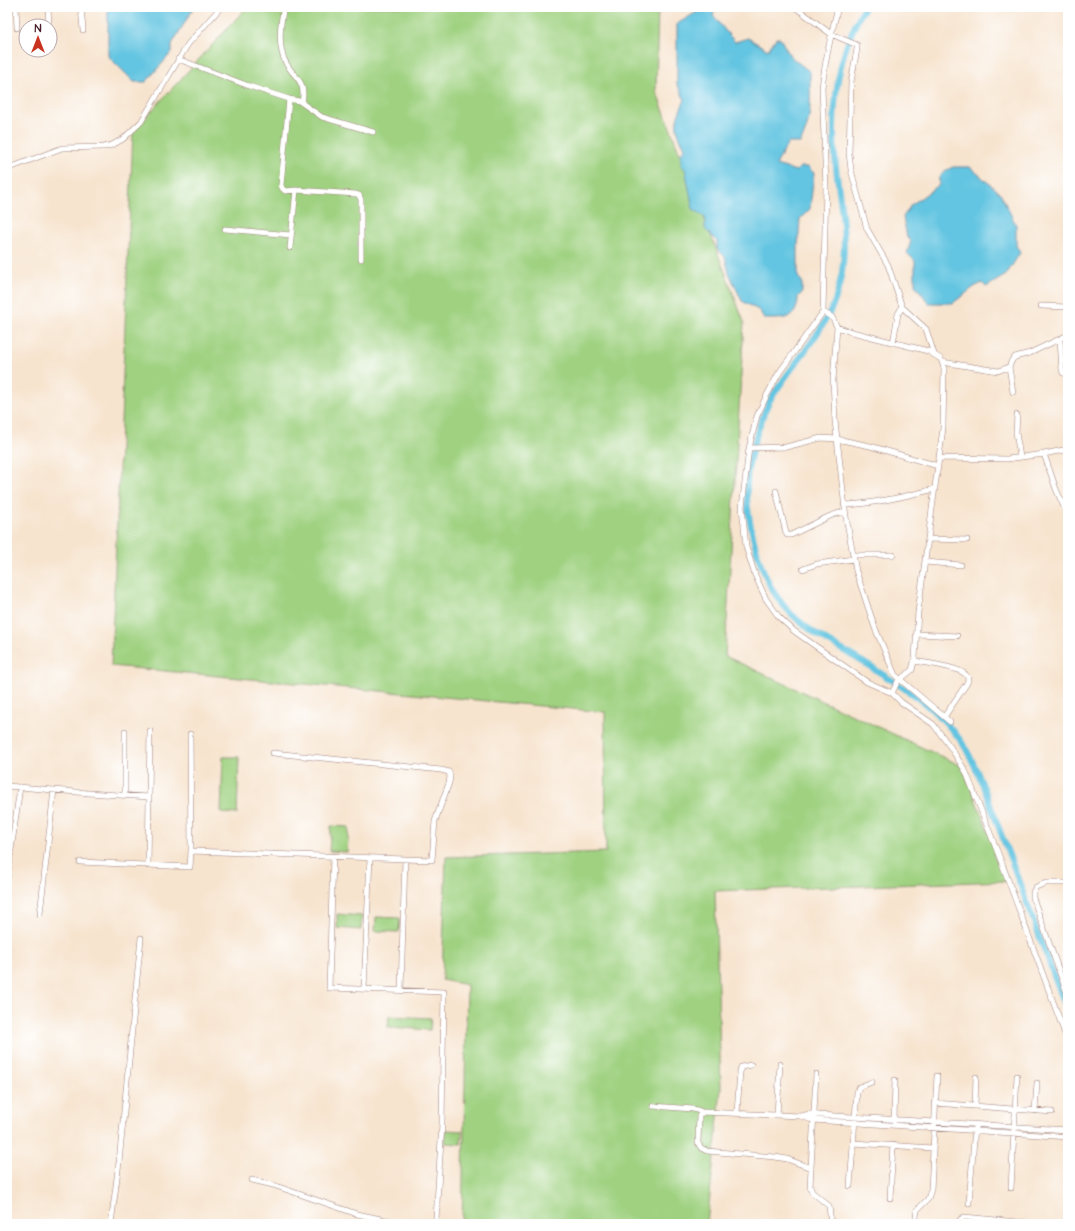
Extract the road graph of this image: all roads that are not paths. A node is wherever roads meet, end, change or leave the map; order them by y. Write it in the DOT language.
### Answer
graph roads {
  1 [pos="16,7"];
  2 [pos="48,7"];
  3 [pos="81,7"];
  4 [pos="221,7"];
  5 [pos="284,7"];
  6 [pos="796,7"];
  7 [pos="838,7"];
  8 [pos="49,18"];
  9 [pos="17,28"];
  10 [pos="83,30"];
  11 [pos="831,34"];
  12 [pos="178,59"];
  13 [pos="289,99"];
  14 [pos="302,103"];
  15 [pos="374,132"];
  16 [pos="7,169"];
  17 [pos="296,190"];
  18 [pos="224,229"];
  19 [pos="291,235"];
  20 [pos="290,248"];
  21 [pos="361,259"];
  22 [pos="1041,306"];
  23 [pos="902,307"];
  24 [pos="1068,307"];
  25 [pos="827,314"];
  26 [pos="836,327"];
  27 [pos="1068,335"];
  28 [pos="1060,339"];
  29 [pos="893,342"];
  30 [pos="934,354"];
  31 [pos="942,362"];
  32 [pos="1009,367"];
  33 [pos="1068,374"];
  34 [pos="1013,392"];
  35 [pos="1017,415"];
  36 [pos="837,439"];
  37 [pos="752,448"];
  38 [pos="1068,449"];
  39 [pos="1044,454"];
  40 [pos="1020,457"];
  41 [pos="939,458"];
  42 [pos="938,466"];
  43 [pos="935,489"];
  44 [pos="776,491"];
  45 [pos="844,505"];
  46 [pos="845,511"];
  47 [pos="1068,516"];
  48 [pos="928,539"];
  49 [pos="967,540"];
  50 [pos="893,555"];
  51 [pos="853,557"];
  52 [pos="925,562"];
  53 [pos="961,565"];
  54 [pos="803,569"];
  55 [pos="917,634"];
  56 [pos="957,636"];
  57 [pos="915,661"];
  58 [pos="898,682"];
  59 [pos="892,693"];
  60 [pos="944,717"];
  61 [pos="950,722"];
  62 [pos="125,731"];
  63 [pos="150,731"];
  64 [pos="190,734"];
  65 [pos="273,753"];
  66 [pos="7,786"];
  67 [pos="20,787"];
  68 [pos="54,790"];
  69 [pos="125,796"];
  70 [pos="149,797"];
  71 [pos="191,851"];
  72 [pos="333,856"];
  73 [pos="370,858"];
  74 [pos="406,858"];
  75 [pos="80,862"];
  76 [pos="148,866"];
  77 [pos="7,879"];
  78 [pos="1068,883"];
  79 [pos="40,914"];
  80 [pos="141,938"];
  81 [pos="364,989"];
  82 [pos="401,990"];
  83 [pos="1068,996"];
  84 [pos="1068,1042"];
  85 [pos="780,1064"];
  86 [pos="751,1065"];
  87 [pos="816,1074"];
  88 [pos="937,1076"];
  89 [pos="1017,1076"];
  90 [pos="976,1077"];
  91 [pos="895,1080"];
  92 [pos="872,1082"];
  93 [pos="1037,1083"];
  94 [pos="935,1103"];
  95 [pos="653,1106"];
  96 [pos="975,1106"];
  97 [pos="1016,1109"];
  98 [pos="1035,1111"];
  99 [pos="1052,1112"];
  100 [pos="701,1113"];
  101 [pos="737,1113"];
  102 [pos="776,1115"];
  103 [pos="856,1116"];
  104 [pos="813,1117"];
  105 [pos="894,1119"];
  106 [pos="934,1121"];
  107 [pos="855,1123"];
  108 [pos="976,1124"];
  109 [pos="894,1126"];
  110 [pos="934,1128"];
  111 [pos="975,1130"];
  112 [pos="1015,1130"];
  113 [pos="1068,1130"];
  114 [pos="1068,1137"];
  115 [pos="853,1143"];
  116 [pos="893,1145"];
  117 [pos="933,1148"];
  118 [pos="811,1168"];
  119 [pos="252,1180"];
  120 [pos="850,1186"];
  121 [pos="1011,1188"];
  122 [pos="890,1198"];
  123 [pos="969,1203"];
  124 [pos="436,1219"];
  125 [pos="111,1224"];
  126 [pos="405,1224"];
  127 [pos="831,1224"];
  128 [pos="915,1224"];
  129 [pos="958,1224"];
  130 [pos="1038,1224"];
  1 -- 9 [label="street"];
  2 -- 8 [label="street"];
  3 -- 10 [label="street"];
  4 -- 12 [label="street"];
  5 -- 14 [label="street"];
  6 -- 11 [label="street"];
  7 -- 11 [label="street"];
  11 -- 23 [label="street"];
  11 -- 25 [label="street"];
  12 -- 13 [label="street"];
  12 -- 16 [label="street"];
  13 -- 14 [label="street"];
  13 -- 17 [label="street"];
  14 -- 15 [label="street"];
  17 -- 19 [label="street"];
  17 -- 21 [label="street"];
  18 -- 19 [label="street"];
  19 -- 20 [label="street"];
  22 -- 24 [label="street"];
  23 -- 29 [label="street"];
  23 -- 30 [label="street"];
  25 -- 26 [label="street"];
  25 -- 37 [label="street"];
  26 -- 29 [label="street"];
  26 -- 36 [label="street"];
  27 -- 28 [label="street"];
  28 -- 32 [label="street"];
  28 -- 33 [label="street"];
  29 -- 30 [label="street"];
  30 -- 31 [label="street"];
  31 -- 32 [label="street"];
  31 -- 41 [label="street"];
  32 -- 34 [label="street"];
  35 -- 40 [label="street"];
  36 -- 37 [label="street"];
  36 -- 42 [label="street"];
  36 -- 45 [label="street"];
  37 -- 59 [label="street"];
  38 -- 39 [label="street"];
  39 -- 40 [label="street"];
  39 -- 47 [label="street"];
  40 -- 41 [label="street"];
  41 -- 42 [label="street"];
  42 -- 43 [label="street"];
  43 -- 45 [label="street"];
  43 -- 48 [label="street"];
  44 -- 46 [label="street"];
  45 -- 46 [label="street"];
  46 -- 51 [label="street"];
  48 -- 49 [label="street"];
  48 -- 52 [label="street"];
  50 -- 51 [label="street"];
  51 -- 54 [label="street"];
  51 -- 58 [label="street"];
  52 -- 53 [label="street"];
  52 -- 55 [label="street"];
  55 -- 56 [label="street"];
  55 -- 57 [label="street"];
  57 -- 58 [label="street"];
  57 -- 60 [label="street"];
  58 -- 59 [label="street"];
  58 -- 60 [label="street"];
  59 -- 84 [label="street"];
  60 -- 61 [label="street"];
  62 -- 69 [label="street"];
  63 -- 70 [label="street"];
  64 -- 71 [label="street"];
  65 -- 74 [label="street"];
  66 -- 67 [label="street"];
  67 -- 68 [label="street"];
  67 -- 77 [label="street"];
  68 -- 69 [label="street"];
  68 -- 79 [label="street"];
  69 -- 70 [label="street"];
  70 -- 76 [label="street"];
  71 -- 72 [label="street"];
  71 -- 76 [label="street"];
  72 -- 73 [label="street"];
  72 -- 81 [label="street"];
  73 -- 74 [label="street"];
  73 -- 81 [label="street"];
  74 -- 82 [label="street"];
  75 -- 76 [label="street"];
  78 -- 83 [label="street"];
  80 -- 125 [label="street"];
  81 -- 82 [label="street"];
  82 -- 124 [label="street"];
  85 -- 102 [label="street"];
  86 -- 101 [label="street"];
  87 -- 104 [label="street"];
  88 -- 94 [label="street"];
  89 -- 97 [label="street"];
  90 -- 96 [label="street"];
  91 -- 105 [label="street"];
  92 -- 103 [label="street"];
  93 -- 98 [label="street"];
  94 -- 96 [label="street"];
  94 -- 106 [label="street"];
  95 -- 100 [label="street"];
  96 -- 97 [label="street"];
  97 -- 98 [label="street"];
  97 -- 112 [label="street"];
  98 -- 99 [label="street"];
  100 -- 101 [label="street"];
  100 -- 118 [label="street"];
  101 -- 102 [label="street"];
  102 -- 104 [label="street"];
  103 -- 104 [label="street"];
  103 -- 105 [label="street"];
  103 -- 107 [label="street"];
  104 -- 107 [label="street"];
  104 -- 118 [label="street"];
  105 -- 106 [label="street"];
  105 -- 109 [label="street"];
  106 -- 108 [label="street"];
  106 -- 110 [label="street"];
  107 -- 109 [label="street"];
  107 -- 115 [label="street"];
  108 -- 111 [label="street"];
  108 -- 112 [label="street"];
  109 -- 110 [label="street"];
  110 -- 111 [label="street"];
  110 -- 117 [label="street"];
  111 -- 112 [label="street"];
  111 -- 123 [label="street"];
  112 -- 113 [label="street"];
  112 -- 114 [label="street"];
  112 -- 121 [label="street"];
  115 -- 116 [label="street"];
  115 -- 120 [label="street"];
  116 -- 117 [label="street"];
  116 -- 122 [label="street"];
  117 -- 128 [label="street"];
  118 -- 127 [label="street"];
  119 -- 126 [label="street"];
  129 -- 130 [label="street"];
}
